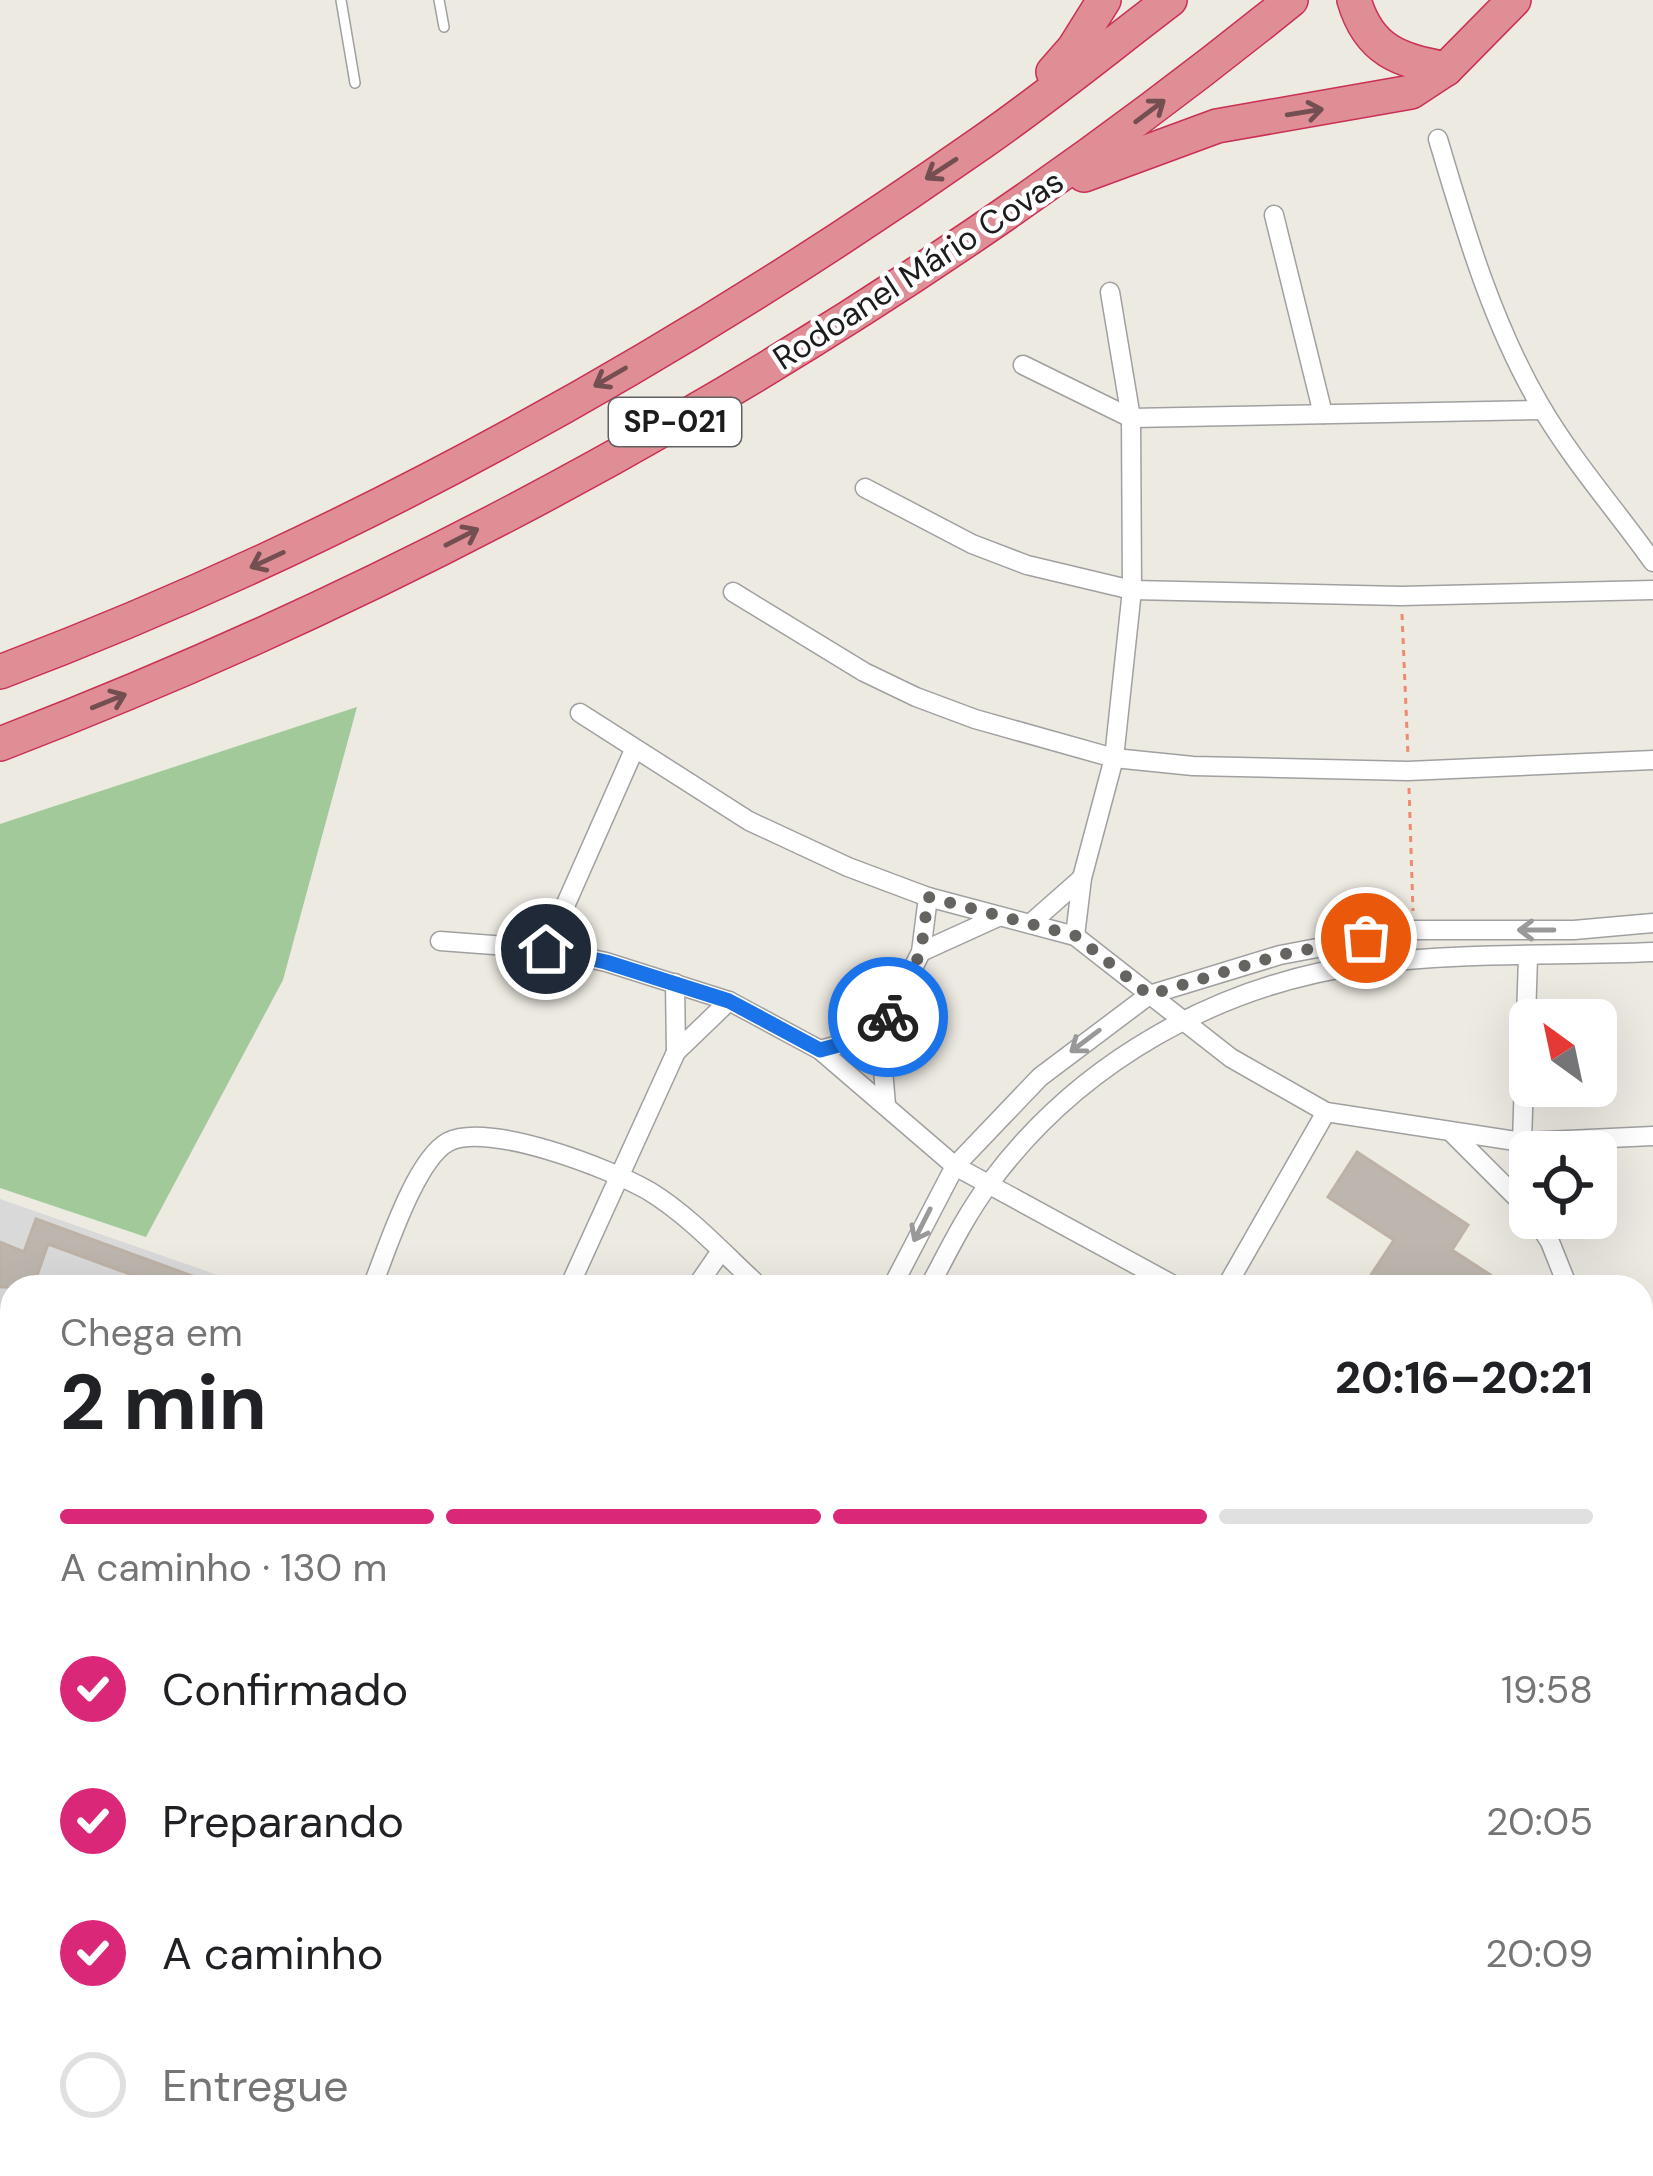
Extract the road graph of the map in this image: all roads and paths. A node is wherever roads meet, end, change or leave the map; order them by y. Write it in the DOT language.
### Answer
graph roads {
  1 [pos="341,0"];
  2 [pos="439,0"];
  3 [pos="1104,0"];
  4 [pos="1170,0"];
  5 [pos="1292,0"];
  6 [pos="1354,0"];
  7 [pos="1514,0"];
  8 [pos="444,28"];
  9 [pos="1446,69"];
  10 [pos="355,83"];
  11 [pos="1438,140"];
  12 [pos="982,142"];
  13 [pos="1034,196"];
  14 [pos="1274,215"];
  15 [pos="1110,292"];
  16 [pos="1023,364"];
  17 [pos="1543,410"];
  18 [pos="1323,414"];
  19 [pos="1131,418"];
  20 [pos="865,488"];
  21 [pos="1653,562"];
  22 [pos="1132,590"];
  23 [pos="1653,590"];
  24 [pos="733,592"];
  25 [pos="0,673"];
  26 [pos="580,713"];
  27 [pos="0,744"];
  28 [pos="634,750"];
  29 [pos="1114,758"];
  30 [pos="1653,760"];
  31 [pos="1082,878"];
  32 [pos="928,897"];
  33 [pos="998,917"];
  34 [pos="1031,923"];
  35 [pos="1653,923"];
  36 [pos="1076,936"];
  37 [pos="440,940"];
  38 [pos="546,949"];
  39 [pos="921,952"];
  40 [pos="1653,952"];
  41 [pos="1528,957"];
  42 [pos="674,983"];
  43 [pos="1149,995"];
  44 [pos="729,1001"];
  45 [pos="1184,1022"];
  46 [pos="880,1034"];
  47 [pos="820,1050"];
  48 [pos="676,1052"];
  49 [pos="886,1105"];
  50 [pos="1326,1112"];
  51 [pos="1534,1131"];
  52 [pos="1453,1134"];
  53 [pos="1653,1136"];
  54 [pos="1617,1139"];
  55 [pos="1509,1142"];
  56 [pos="956,1166"];
  57 [pos="621,1177"];
  58 [pos="989,1183"];
  59 [pos="1509,1185"];
  60 [pos="1548,1239"];
  61 [pos="721,1251"];
  62 [pos="376,1275"];
  63 [pos="574,1275"];
  64 [pos="705,1275"];
  65 [pos="747,1275"];
  66 [pos="898,1275"];
  67 [pos="936,1275"];
  68 [pos="1156,1275"];
  69 [pos="1233,1275"];
  70 [pos="1563,1275"];
  1 -- 10 [label="lane"];
  2 -- 8 [label="lane"];
  3 -- 12 [label="highway"];
  4 -- 12 [label="highway, SP-021"];
  13 -- 5 [label="highway, Rodoanel Mário Covas / SP-021, one-way"];
  6 -- 9 [label="highway"];
  7 -- 9 [label="highway"];
  13 -- 9 [label="highway, one-way"];
  11 -- 17 [label="street"];
  12 -- 25 [label="highway, SP-021, one-way"];
  27 -- 13 [label="highway, Rodoanel Mário Covas / SP-021, one-way"];
  14 -- 18 [label="street"];
  15 -- 19 [label="street"];
  16 -- 19 [label="street"];
  17 -- 18 [label="street"];
  17 -- 21 [label="street"];
  18 -- 19 [label="street"];
  19 -- 22 [label="street"];
  20 -- 22 [label="street"];
  22 -- 23 [label="street"];
  22 -- 29 [label="street"];
  24 -- 29 [label="street"];
  26 -- 28 [label="street"];
  28 -- 32 [label="street"];
  28 -- 38 [label="street"];
  29 -- 30 [label="street"];
  29 -- 31 [label="street"];
  31 -- 34 [label="street"];
  31 -- 36 [label="street"];
  32 -- 33 [label="street"];
  32 -- 39 [label="street"];
  33 -- 34 [label="street"];
  33 -- 39 [label="street"];
  34 -- 36 [label="street"];
  35 -- 43 [label="street, one-way"];
  36 -- 43 [label="street"];
  37 -- 38 [label="street"];
  38 -- 42 [label="street"];
  39 -- 46 [label="street"];
  40 -- 41 [label="street"];
  41 -- 45 [label="street"];
  41 -- 51 [label="street"];
  42 -- 44 [label="street"];
  42 -- 48 [label="street"];
  43 -- 45 [label="street"];
  43 -- 56 [label="street, one-way"];
  44 -- 47 [label="street"];
  44 -- 48 [label="street"];
  45 -- 50 [label="street"];
  45 -- 58 [label="street"];
  46 -- 47 [label="street"];
  46 -- 49 [label="street"];
  47 -- 49 [label="street"];
  48 -- 57 [label="street"];
  49 -- 56 [label="street"];
  50 -- 52 [label="street"];
  50 -- 69 [label="street"];
  52 -- 55 [label="street"];
  52 -- 59 [label="street"];
  53 -- 54 [label="street"];
  56 -- 58 [label="street"];
  56 -- 66 [label="street, one-way"];
  57 -- 61 [label="street"];
  57 -- 62 [label="street"];
  57 -- 63 [label="street"];
  58 -- 67 [label="street"];
  58 -- 68 [label="street"];
  60 -- 70 [label="street"];
  61 -- 64 [label="street"];
  61 -- 65 [label="street"];
}
